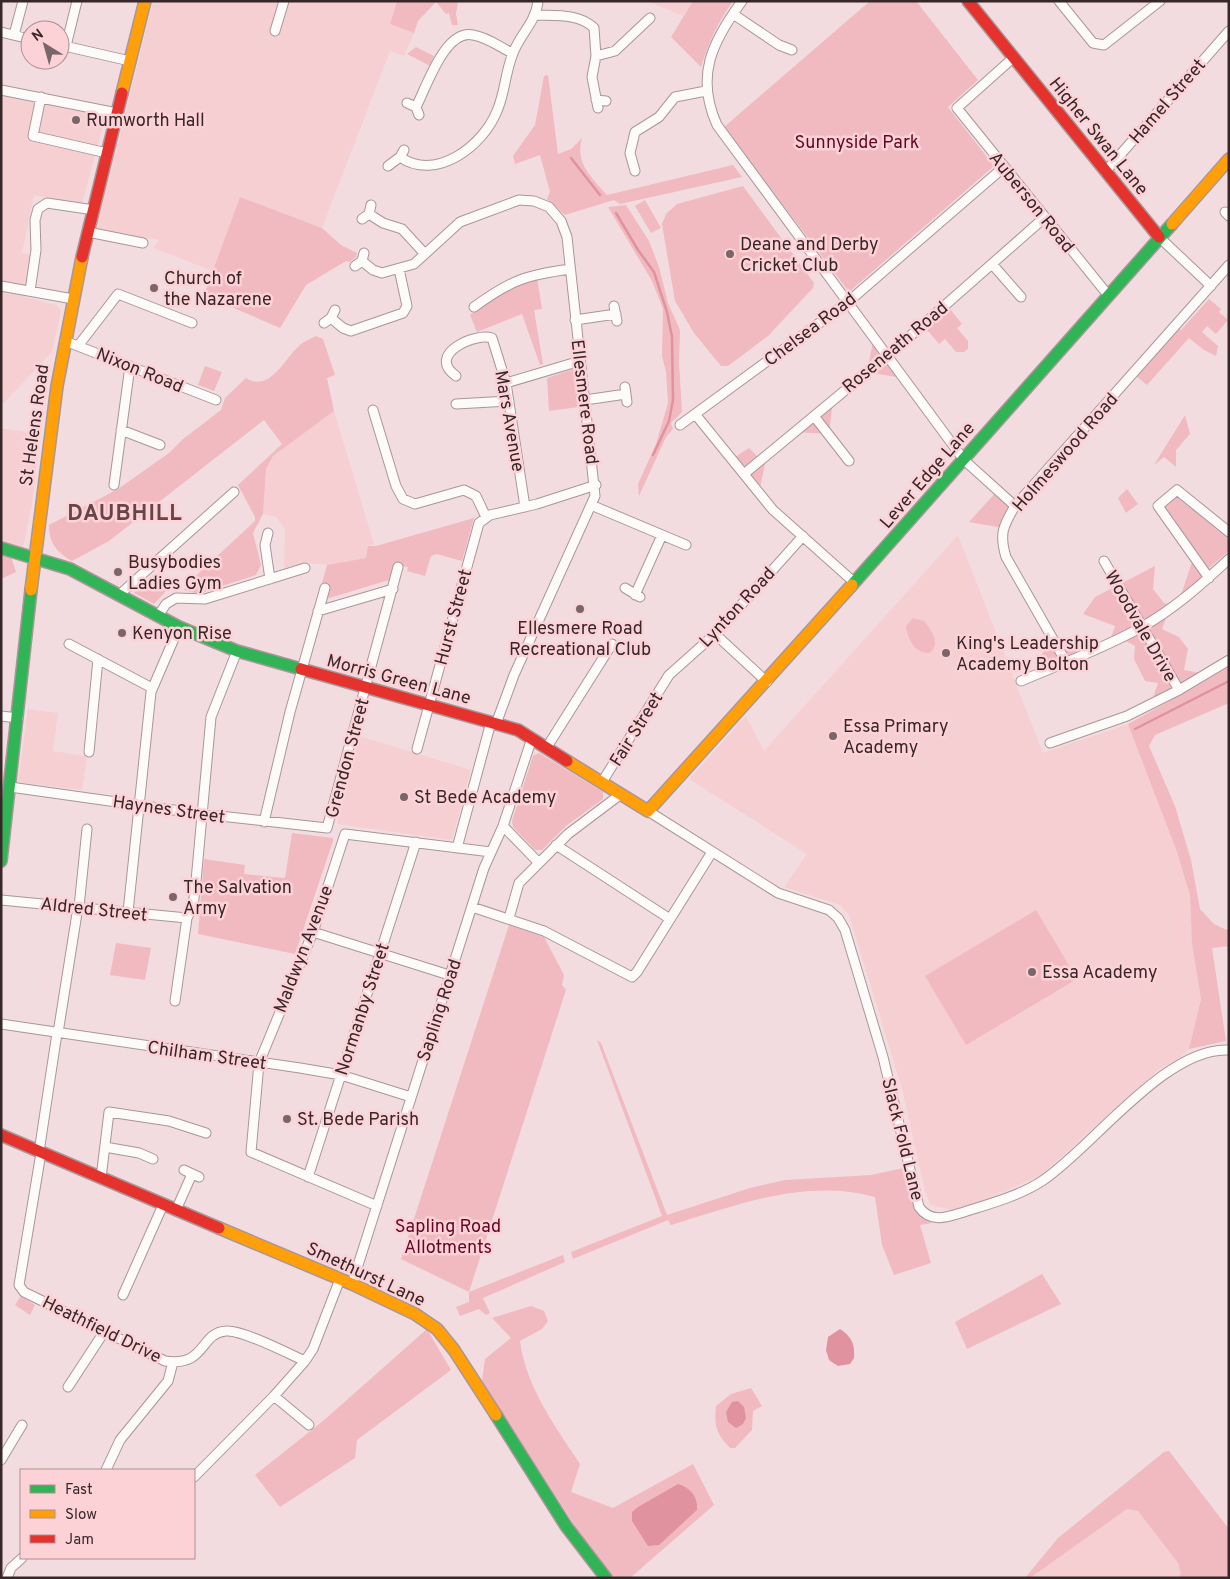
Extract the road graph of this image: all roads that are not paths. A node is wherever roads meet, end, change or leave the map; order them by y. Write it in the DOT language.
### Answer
graph roads {
  1 [pos="23,1"];
  2 [pos="77,1"];
  3 [pos="145,1"];
  4 [pos="284,1"];
  5 [pos="538,1"];
  6 [pos="742,1"];
  7 [pos="968,1"];
  8 [pos="1059,1"];
  9 [pos="1160,1"];
  10 [pos="733,14"];
  11 [pos="535,15"];
  12 [pos="650,18"];
  13 [pos="70,23"];
  14 [pos="1229,30"];
  15 [pos="275,31"];
  16 [pos="1,32"];
  17 [pos="14,35"];
  18 [pos="20,36"];
  19 [pos="70,47"];
  20 [pos="792,50"];
  21 [pos="512,53"];
  22 [pos="596,56"];
  23 [pos="1013,58"];
  24 [pos="130,61"];
  25 [pos="1,90"];
  26 [pos="706,91"];
  27 [pos="41,97"];
  28 [pos="606,101"];
  29 [pos="407,103"];
  30 [pos="117,112"];
  31 [pos="107,152"];
  32 [pos="1229,159"];
  33 [pos="388,166"];
  34 [pos="1004,167"];
  35 [pos="635,171"];
  36 [pos="1105,172"];
  37 [pos="94,210"];
  38 [pos="367,212"];
  39 [pos="1044,218"];
  40 [pos="88,232"];
  41 [pos="1159,237"];
  42 [pos="143,243"];
  43 [pos="426,254"];
  44 [pos="360,260"];
  45 [pos="992,264"];
  46 [pos="1229,266"];
  47 [pos="399,269"];
  48 [pos="570,269"];
  49 [pos="1,286"];
  50 [pos="1211,286"];
  51 [pos="30,291"];
  52 [pos="1108,295"];
  53 [pos="1021,298"];
  54 [pos="73,299"];
  55 [pos="848,302"];
  56 [pos="474,307"];
  57 [pos="616,314"];
  58 [pos="330,317"];
  59 [pos="575,320"];
  60 [pos="192,323"];
  61 [pos="65,341"];
  62 [pos="78,346"];
  63 [pos="887,355"];
  64 [pos="580,361"];
  65 [pos="130,366"];
  66 [pos="456,376"];
  67 [pos="506,383"];
  68 [pos="626,394"];
  69 [pos="216,400"];
  70 [pos="585,400"];
  71 [pos="509,401"];
  72 [pos="373,410"];
  73 [pos="466,414"];
  74 [pos="696,414"];
  75 [pos="814,416"];
  76 [pos="680,426"];
  77 [pos="121,430"];
  78 [pos="160,445"];
  79 [pos="964,460"];
  80 [pos="850,461"];
  81 [pos="744,474"];
  82 [pos="114,485"];
  83 [pos="596,485"];
  84 [pos="234,492"];
  85 [pos="406,501"];
  86 [pos="591,505"];
  87 [pos="1015,506"];
  88 [pos="525,507"];
  89 [pos="401,510"];
  90 [pos="486,517"];
  91 [pos="268,532"];
  92 [pos="1229,532"];
  93 [pos="662,535"];
  94 [pos="802,536"];
  95 [pos="686,545"];
  96 [pos="1,548"];
  97 [pos="35,559"];
  98 [pos="1229,560"];
  99 [pos="1104,561"];
  100 [pos="398,567"];
  101 [pos="305,568"];
  102 [pos="1209,578"];
  103 [pos="270,579"];
  104 [pos="855,582"];
  105 [pos="325,588"];
  106 [pos="624,588"];
  107 [pos="393,589"];
  108 [pos="119,595"];
  109 [pos="318,611"];
  110 [pos="158,616"];
  111 [pos="1142,626"];
  112 [pos="178,627"];
  113 [pos="715,634"];
  114 [pos="69,644"];
  115 [pos="612,644"];
  116 [pos="236,651"];
  117 [pos="98,659"];
  118 [pos="1229,660"];
  119 [pos="1066,662"];
  120 [pos="302,671"];
  121 [pos="669,675"];
  122 [pos="1021,681"];
  123 [pos="767,682"];
  124 [pos="152,688"];
  125 [pos="365,688"];
  126 [pos="1179,690"];
  127 [pos="429,705"];
  128 [pos="1,716"];
  129 [pos="18,718"];
  130 [pos="494,723"];
  131 [pos="532,738"];
  132 [pos="1050,744"];
  133 [pos="547,747"];
  134 [pos="417,749"];
  135 [pos="89,752"];
  136 [pos="602,782"];
  137 [pos="10,788"];
  138 [pos="621,794"];
  139 [pos="138,805"];
  140 [pos="648,810"];
  141 [pos="202,814"];
  142 [pos="264,822"];
  143 [pos="504,826"];
  144 [pos="328,828"];
  145 [pos="87,829"];
  146 [pos="416,842"];
  147 [pos="556,845"];
  148 [pos="457,848"];
  149 [pos="491,852"];
  150 [pos="712,852"];
  151 [pos="1,861"];
  152 [pos="539,863"];
  153 [pos="737,868"];
  154 [pos="1,900"];
  155 [pos="79,907"];
  156 [pos="472,907"];
  157 [pos="128,912"];
  158 [pos="187,918"];
  159 [pos="508,918"];
  160 [pos="670,919"];
  161 [pos="312,932"];
  162 [pos="380,953"];
  163 [pos="449,975"];
  164 [pos="175,1001"];
  165 [pos="1,1024"];
  166 [pos="58,1033"];
  167 [pos="1229,1050"];
  168 [pos="259,1063"];
  169 [pos="341,1075"];
  170 [pos="411,1096"];
  171 [pos="206,1133"];
  172 [pos="1,1135"];
  173 [pos="105,1147"];
  174 [pos="40,1152"];
  175 [pos="153,1159"];
  176 [pos="192,1174"];
  177 [pos="308,1177"];
  178 [pos="101,1178"];
  179 [pos="163,1205"];
  180 [pos="377,1206"];
  181 [pos="176,1210"];
  182 [pos="340,1279"];
  183 [pos="352,1284"];
  184 [pos="124,1294"];
  185 [pos="104,1332"];
  186 [pos="174,1362"];
  187 [pos="305,1362"];
  188 [pos="68,1387"];
  189 [pos="274,1396"];
  190 [pos="22,1425"];
  191 [pos="309,1425"];
  192 [pos="1,1460"];
  193 [pos="106,1469"];
  194 [pos="195,1475"];
  195 [pos="21,1559"];
  196 [pos="7,1578"];
  197 [pos="606,1578"];
  1 -- 17 [label="street"];
  2 -- 13 [label="street"];
  3 -- 24 [label="street, St Helens Road"];
  4 -- 15 [label="street"];
  5 -- 11 [label="street"];
  6 -- 10 [label="street"];
  7 -- 23 [label="street, Higher Swan Lane"];
  8 -- 9 [label="street"];
  10 -- 20 [label="street"];
  10 -- 26 [label="street"];
  11 -- 21 [label="street"];
  11 -- 22 [label="street"];
  12 -- 22 [label="street"];
  14 -- 36 [label="street, Hamel Street"];
  16 -- 17 [label="street"];
  17 -- 18 [label="street"];
  19 -- 24 [label="street"];
  21 -- 29 [label="street"];
  21 -- 33 [label="street"];
  22 -- 28 [label="street"];
  23 -- 34 [label="street, Auberson Road"];
  23 -- 36 [label="street, Higher Swan Lane"];
  24 -- 30 [label="street, St Helens Road"];
  25 -- 27 [label="street"];
  26 -- 35 [label="street"];
  26 -- 55 [label="street"];
  27 -- 30 [label="street"];
  27 -- 31 [label="street"];
  30 -- 31 [label="street, St Helens Road"];
  31 -- 37 [label="street, St Helens Road"];
  32 -- 41 [label="street, Lever Edge Lane"];
  34 -- 39 [label="street, Auberson Road"];
  34 -- 55 [label="street, Chelsea Road"];
  36 -- 41 [label="street, Higher Swan Lane"];
  37 -- 40 [label="street, St Helens Road"];
  37 -- 51 [label="street"];
  38 -- 43 [label="street"];
  39 -- 45 [label="street, Roseneath Road"];
  39 -- 52 [label="street, Auberson Road"];
  40 -- 42 [label="street"];
  40 -- 54 [label="street, St Helens Road"];
  41 -- 50 [label="street, Higher Swan Lane"];
  41 -- 52 [label="street, Lever Edge Lane"];
  43 -- 47 [label="street, Ellesmere Road"];
  43 -- 48 [label="street, Ellesmere Road"];
  44 -- 47 [label="street, Ellesmere Road"];
  45 -- 53 [label="street"];
  45 -- 63 [label="street, Roseneath Road"];
  46 -- 50 [label="street, Holmeswood Road"];
  47 -- 58 [label="street"];
  48 -- 56 [label="street"];
  48 -- 59 [label="street, Ellesmere Road"];
  49 -- 51 [label="street"];
  50 -- 87 [label="street, Holmeswood Road"];
  51 -- 54 [label="street"];
  52 -- 79 [label="street, Lever Edge Lane"];
  54 -- 61 [label="street, St Helens Road"];
  55 -- 63 [label="street"];
  55 -- 74 [label="street, Chelsea Road"];
  57 -- 59 [label="street"];
  59 -- 64 [label="street, Ellesmere Road"];
  60 -- 62 [label="street"];
  61 -- 62 [label="street, Nixon Road"];
  61 -- 97 [label="street, St Helens Road"];
  62 -- 65 [label="street, Nixon Road"];
  63 -- 75 [label="street, Roseneath Road"];
  63 -- 79 [label="street"];
  64 -- 67 [label="street"];
  64 -- 70 [label="street, Ellesmere Road"];
  65 -- 69 [label="street, Nixon Road"];
  65 -- 77 [label="street"];
  66 -- 67 [label="street, Mars Avenue"];
  67 -- 71 [label="street, Mars Avenue"];
  68 -- 70 [label="street"];
  70 -- 83 [label="street, Ellesmere Road"];
  71 -- 73 [label="street"];
  71 -- 88 [label="street, Mars Avenue"];
  72 -- 85 [label="street"];
  74 -- 76 [label="street, Chelsea Road"];
  74 -- 81 [label="street"];
  75 -- 80 [label="street"];
  75 -- 81 [label="street, Roseneath Road"];
  77 -- 78 [label="street"];
  77 -- 82 [label="street"];
  79 -- 87 [label="street"];
  79 -- 104 [label="street, Lever Edge Lane"];
  81 -- 94 [label="street"];
  83 -- 86 [label="street, Ellesmere Road"];
  83 -- 88 [label="street"];
  84 -- 108 [label="street"];
  85 -- 89 [label="street"];
  85 -- 90 [label="street"];
  86 -- 93 [label="street"];
  86 -- 130 [label="street, Ellesmere Road"];
  87 -- 119 [label="street, Holmeswood Road"];
  88 -- 90 [label="street"];
  90 -- 127 [label="street, Hurst Street"];
  91 -- 103 [label="street"];
  92 -- 102 [label="street"];
  93 -- 95 [label="street"];
  93 -- 106 [label="street"];
  94 -- 104 [label="street"];
  94 -- 113 [label="street, Lynton Road"];
  96 -- 97 [label="street, Morris Green Lane"];
  97 -- 108 [label="street, Morris Green Lane"];
  97 -- 129 [label="street, St Helens Road"];
  98 -- 102 [label="street"];
  99 -- 111 [label="street, Woodvale Drive"];
  100 -- 107 [label="street, Grendon Street"];
  101 -- 103 [label="street"];
  102 -- 111 [label="street"];
  103 -- 110 [label="street"];
  104 -- 123 [label="street, Lever Edge Lane"];
  105 -- 109 [label="street"];
  107 -- 109 [label="street"];
  107 -- 125 [label="street, Grendon Street"];
  108 -- 110 [label="street, Morris Green Lane"];
  109 -- 120 [label="street"];
  110 -- 112 [label="street, Morris Green Lane"];
  111 -- 119 [label="street"];
  111 -- 126 [label="street, Woodvale Drive"];
  112 -- 116 [label="street, Morris Green Lane"];
  112 -- 124 [label="street"];
  113 -- 121 [label="street, Lynton Road"];
  113 -- 123 [label="street"];
  114 -- 117 [label="street"];
  115 -- 133 [label="street"];
  116 -- 120 [label="street, Morris Green Lane"];
  116 -- 141 [label="street"];
  117 -- 124 [label="street"];
  117 -- 135 [label="street"];
  118 -- 126 [label="street"];
  119 -- 122 [label="street"];
  120 -- 125 [label="street, Morris Green Lane"];
  120 -- 142 [label="street"];
  121 -- 136 [label="street, Fair Street"];
  123 -- 140 [label="street, Lever Edge Lane"];
  124 -- 139 [label="street"];
  125 -- 127 [label="street, Morris Green Lane"];
  125 -- 144 [label="street, Grendon Street"];
  126 -- 132 [label="street"];
  127 -- 130 [label="street, Morris Green Lane"];
  127 -- 134 [label="street, Hurst Street"];
  128 -- 129 [label="street"];
  129 -- 137 [label="street, St Helens Road"];
  130 -- 131 [label="street, Morris Green Lane"];
  130 -- 148 [label="street, Ellesmere Road"];
  131 -- 133 [label="street, Morris Green Lane"];
  131 -- 143 [label="street, Sapling Road"];
  133 -- 136 [label="street, Morris Green Lane"];
  136 -- 138 [label="street, Morris Green Lane"];
  137 -- 139 [label="street, Haynes Street"];
  137 -- 151 [label="street, St Helens Road"];
  138 -- 140 [label="street, Morris Green Lane"];
  138 -- 147 [label="street"];
  139 -- 141 [label="street, Haynes Street"];
  139 -- 157 [label="street"];
  140 -- 150 [label="street, Morris Green Lane"];
  141 -- 142 [label="street, Haynes Street"];
  141 -- 158 [label="street"];
  142 -- 144 [label="street, Haynes Street"];
  143 -- 149 [label="street, Sapling Road"];
  143 -- 152 [label="street"];
  145 -- 155 [label="street"];
  146 -- 148 [label="street"];
  146 -- 161 [label="street, Maldwyn Avenue"];
  146 -- 162 [label="street, Normanby Street"];
  147 -- 152 [label="street"];
  147 -- 160 [label="street"];
  148 -- 149 [label="street"];
  149 -- 156 [label="street, Sapling Road"];
  150 -- 153 [label="street, Morris Green Lane"];
  150 -- 160 [label="street"];
  152 -- 159 [label="street"];
  153 -- 167 [label="street, Slack Fold Lane"];
  154 -- 155 [label="street, Aldred Street"];
  155 -- 157 [label="street, Aldred Street"];
  155 -- 166 [label="street"];
  156 -- 159 [label="street"];
  156 -- 163 [label="street, Sapling Road"];
  157 -- 158 [label="street, Aldred Street"];
  158 -- 164 [label="street"];
  159 -- 160 [label="street"];
  161 -- 162 [label="street"];
  161 -- 168 [label="street, Maldwyn Avenue"];
  162 -- 163 [label="street"];
  162 -- 169 [label="street, Normanby Street"];
  163 -- 170 [label="street, Sapling Road"];
  165 -- 166 [label="street, Chilham Street"];
  166 -- 168 [label="street, Chilham Street"];
  166 -- 174 [label="street"];
  168 -- 169 [label="street, Chilham Street"];
  168 -- 177 [label="street, Maldwyn Avenue"];
  169 -- 170 [label="street, Chilham Street"];
  169 -- 177 [label="street, Normanby Street"];
  170 -- 180 [label="street, Sapling Road"];
  171 -- 173 [label="street"];
  172 -- 174 [label="street, Smethurst Lane"];
  173 -- 175 [label="street"];
  173 -- 178 [label="street"];
  174 -- 178 [label="street, Smethurst Lane"];
  174 -- 185 [label="street, Heathfield Drive"];
  176 -- 181 [label="street"];
  177 -- 180 [label="street"];
  178 -- 179 [label="street, Smethurst Lane"];
  179 -- 181 [label="street, Smethurst Lane"];
  179 -- 184 [label="street"];
  180 -- 183 [label="street, Sapling Road"];
  181 -- 182 [label="street, Smethurst Lane"];
  182 -- 183 [label="street, Smethurst Lane"];
  182 -- 187 [label="street"];
  183 -- 197 [label="street, Smethurst Lane"];
  185 -- 186 [label="street, Heathfield Drive"];
  185 -- 188 [label="street"];
  186 -- 187 [label="street, Heathfield Drive"];
  186 -- 193 [label="street"];
  187 -- 189 [label="street"];
  189 -- 191 [label="street"];
  189 -- 194 [label="street"];
  190 -- 192 [label="street"];
  195 -- 196 [label="street"];
}
